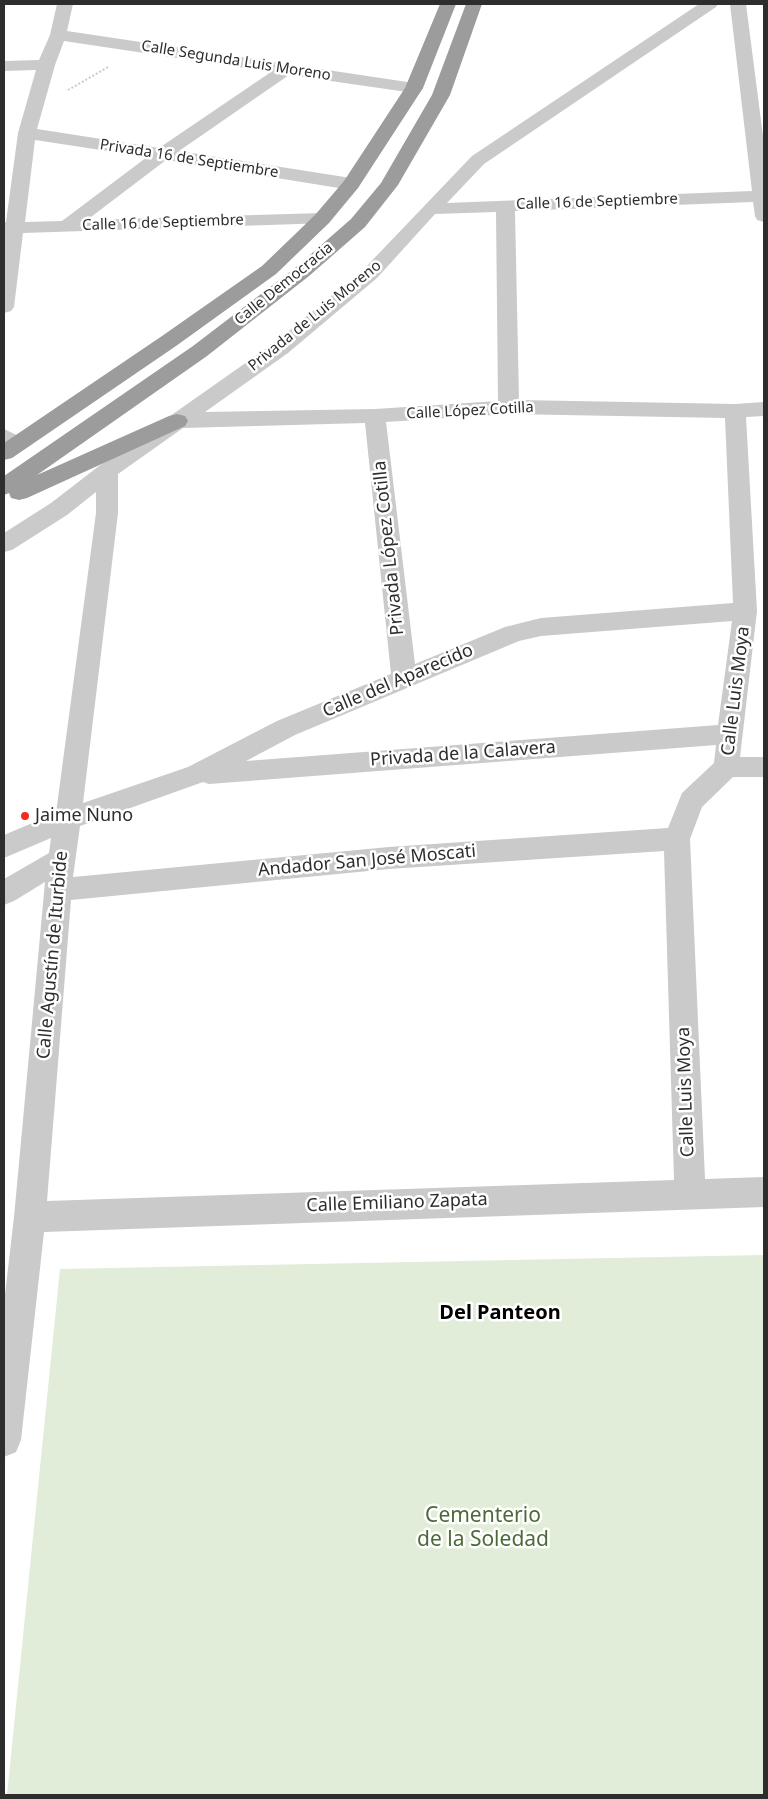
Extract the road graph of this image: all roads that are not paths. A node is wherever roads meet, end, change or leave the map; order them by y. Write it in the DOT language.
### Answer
graph roads {
  1 [pos="65,4"];
  2 [pos="448,4"];
  3 [pos="474,4"];
  4 [pos="710,4"];
  5 [pos="738,4"];
  6 [pos="58,35"];
  7 [pos="46,65"];
  8 [pos="4,66"];
  9 [pos="286,69"];
  10 [pos="414,88"];
  11 [pos="27,133"];
  12 [pos="163,154"];
  13 [pos="351,184"];
  14 [pos="763,196"];
  15 [pos="505,205"];
  16 [pos="430,209"];
  17 [pos="764,216"];
  18 [pos="322,219"];
  19 [pos="67,226"];
  20 [pos="9,228"];
  21 [pos="4,307"];
  22 [pos="133,396"];
  23 [pos="509,407"];
  24 [pos="764,409"];
  25 [pos="736,410"];
  26 [pos="375,416"];
  27 [pos="177,421"];
  28 [pos="7,447"];
  29 [pos="106,471"];
  30 [pos="4,487"];
  31 [pos="4,499"];
  32 [pos="4,544"];
  33 [pos="745,611"];
  34 [pos="404,679"];
  35 [pos="729,734"];
  36 [pos="727,767"];
  37 [pos="764,767"];
  38 [pos="197,774"];
  39 [pos="68,819"];
  40 [pos="677,839"];
  41 [pos="4,847"];
  42 [pos="61,860"];
  43 [pos="58,890"];
  44 [pos="4,893"];
  45 [pos="764,1192"];
  46 [pos="690,1193"];
  47 [pos="30,1216"];
  48 [pos="4,1440"];
  1 -- 6 [label="street"];
  2 -- 10 [label="highway, Calle Democracia"];
  3 -- 22 [label="highway, Calle Democracia"];
  4 -- 16 [label="street, Privada de Luis Moreno"];
  5 -- 14 [label="street"];
  6 -- 7 [label="street"];
  6 -- 9 [label="street, Calle Segunda Luis Moreno"];
  7 -- 8 [label="street"];
  7 -- 11 [label="street"];
  9 -- 10 [label="street, Calle Segunda Luis Moreno"];
  9 -- 12 [label="street"];
  10 -- 13 [label="highway, Calle Democracia"];
  11 -- 12 [label="street, Privada 16 de Septiembre"];
  11 -- 20 [label="street"];
  12 -- 13 [label="street, Privada 16 de Septiembre"];
  12 -- 19 [label="street"];
  13 -- 18 [label="highway, Calle Democracia"];
  14 -- 15 [label="street, Calle 16 de Septiembre"];
  14 -- 17 [label="street"];
  15 -- 16 [label="street, Calle 16 de Septiembre"];
  15 -- 23 [label="street"];
  16 -- 27 [label="street, Privada de Luis Moreno"];
  18 -- 19 [label="street, Calle 16 de Septiembre"];
  18 -- 28 [label="highway, Calle Democracia"];
  19 -- 20 [label="street, Calle 16 de Septiembre"];
  20 -- 21 [label="street"];
  22 -- 28 [label="highway"];
  22 -- 30 [label="highway, Calle Democracia"];
  23 -- 25 [label="street, Calle López Cotilla"];
  23 -- 26 [label="street, Calle López Cotilla"];
  24 -- 25 [label="street, Calle López Cotilla"];
  25 -- 33 [label="street, Calle Luis Moya"];
  26 -- 27 [label="street, Calle López Cotilla"];
  26 -- 34 [label="street, Privada López Cotilla"];
  27 -- 29 [label="street, Privada de Luis Moreno"];
  27 -- 31 [label="highway"];
  29 -- 32 [label="street, Privada de Luis Moreno"];
  29 -- 39 [label="street, Calle Agustín de Iturbide"];
  33 -- 34 [label="street, Calle del Aparecido"];
  33 -- 35 [label="street, Calle Luis Moya"];
  34 -- 38 [label="street, Calle del Aparecido"];
  35 -- 36 [label="street, Calle Luis Moya"];
  35 -- 38 [label="street, Privada de la Calavera"];
  36 -- 37 [label="street"];
  36 -- 40 [label="street, Calle Luis Moya"];
  38 -- 39 [label="street, Calle del Aparecido"];
  39 -- 41 [label="street, Calle del Aparecido"];
  39 -- 42 [label="street, Calle Agustín de Iturbide"];
  40 -- 43 [label="street, Andador San José Moscati"];
  40 -- 46 [label="street, Calle Luis Moya"];
  42 -- 43 [label="street, Calle Agustín de Iturbide"];
  42 -- 44 [label="street"];
  43 -- 47 [label="street, Calle Agustín de Iturbide"];
  45 -- 46 [label="street, Calle Emiliano Zapata"];
  46 -- 47 [label="street, Calle Emiliano Zapata"];
  47 -- 48 [label="street, Calle Agustín de Iturbide"];
}
